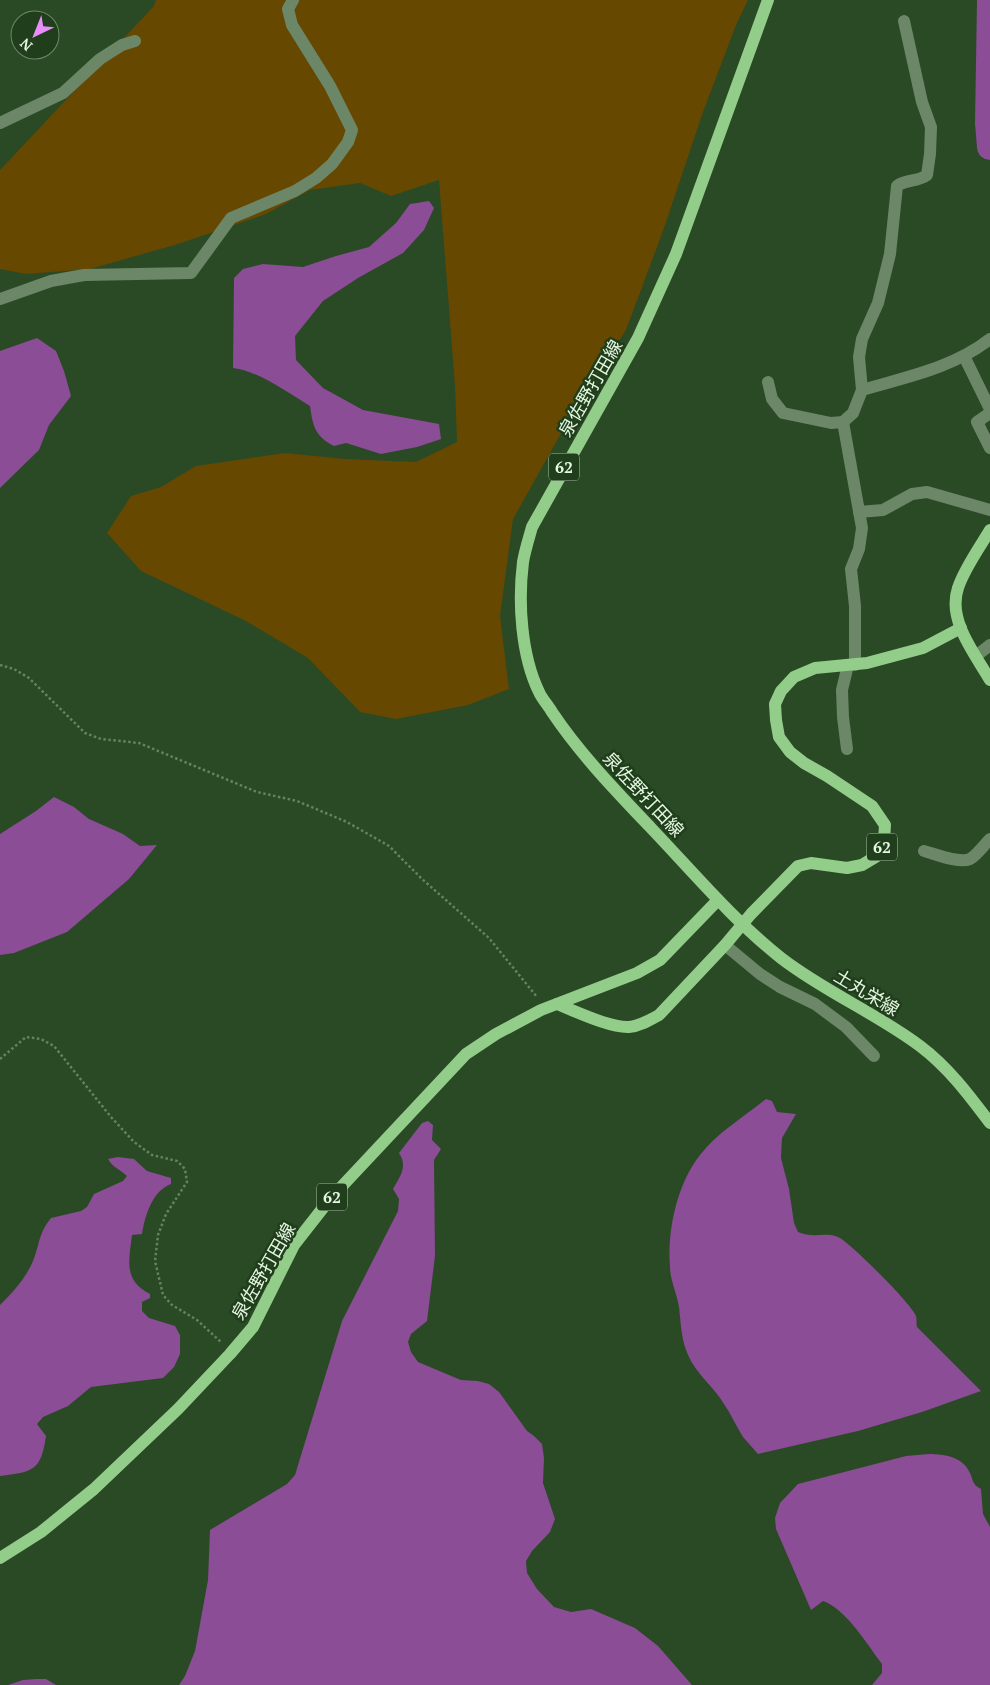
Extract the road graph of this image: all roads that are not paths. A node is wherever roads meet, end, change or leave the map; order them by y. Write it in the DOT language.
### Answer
graph roads {
  1 [pos="293,0"];
  2 [pos="768,0"];
  3 [pos="904,21"];
  4 [pos="135,40"];
  5 [pos="0,123"];
  6 [pos="0,300"];
  7 [pos="990,339"];
  8 [pos="964,356"];
  9 [pos="768,382"];
  10 [pos="862,390"];
  11 [pos="990,408"];
  12 [pos="990,412"];
  13 [pos="843,422"];
  14 [pos="990,448"];
  15 [pos="990,510"];
  16 [pos="859,512"];
  17 [pos="990,530"];
  18 [pos="961,628"];
  19 [pos="990,645"];
  20 [pos="976,656"];
  21 [pos="851,665"];
  22 [pos="990,680"];
  23 [pos="847,749"];
  24 [pos="990,840"];
  25 [pos="924,851"];
  26 [pos="718,900"];
  27 [pos="725,945"];
  28 [pos="552,1006"];
  29 [pos="874,1056"];
  30 [pos="990,1122"];
  31 [pos="0,1558"];
  1 -- 6 [label="street"];
  2 -- 26 [label="main road, 泉佐野打田線 / 62"];
  3 -- 10 [label="street"];
  4 -- 5 [label="street"];
  7 -- 8 [label="street"];
  8 -- 10 [label="street"];
  8 -- 11 [label="street"];
  9 -- 13 [label="street"];
  10 -- 13 [label="street"];
  12 -- 14 [label="street"];
  13 -- 16 [label="street"];
  15 -- 16 [label="street"];
  16 -- 21 [label="street"];
  17 -- 18 [label="main road"];
  18 -- 20 [label="main road"];
  18 -- 21 [label="main road, 62"];
  19 -- 20 [label="street"];
  20 -- 22 [label="main road"];
  21 -- 23 [label="street"];
  21 -- 27 [label="main road, 62"];
  24 -- 25 [label="street"];
  26 -- 28 [label="main road, 泉佐野打田線 / 62"];
  26 -- 30 [label="main road, 土丸栄線"];
  27 -- 28 [label="main road, 62"];
  27 -- 29 [label="street"];
  28 -- 31 [label="main road, 泉佐野打田線 / 62"];
}
